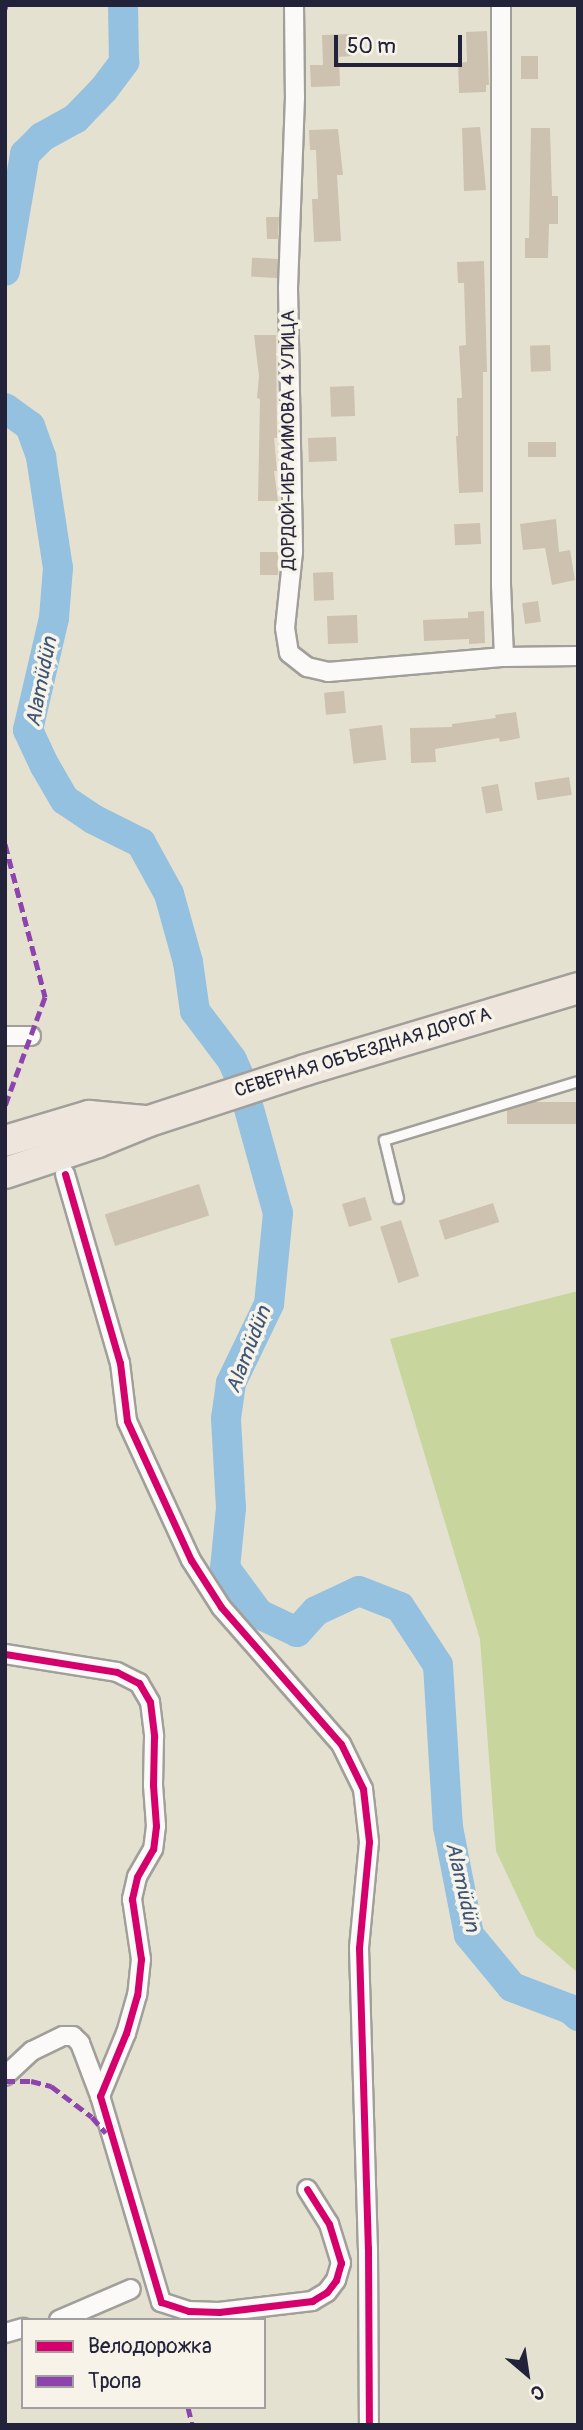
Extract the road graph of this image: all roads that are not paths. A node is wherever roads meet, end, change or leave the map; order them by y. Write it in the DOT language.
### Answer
graph roads {
  1 [pos="294,5"];
  2 [pos="501,5"];
  3 [pos="578,656"];
  4 [pos="504,657"];
  5 [pos="578,988"];
  6 [pos="5,1036"];
  7 [pos="31,1036"];
  8 [pos="578,1081"];
  9 [pos="158,1118"];
  10 [pos="5,1141"];
  11 [pos="5,1156"];
  12 [pos="5,1173"];
  13 [pos="65,1174"];
  14 [pos="5,1194"];
  15 [pos="398,1198"];
  16 [pos="5,1654"];
  17 [pos="5,2076"];
  18 [pos="100,2096"];
  19 [pos="307,2189"];
  20 [pos="131,2289"];
  21 [pos="64,2318"];
  22 [pos="369,2425"];
  1 -- 4 [label="street, ДОРДОЙ-ИБРАИМОВА 4 УЛИЦА"];
  2 -- 4 [label="street"];
  3 -- 4 [label="street, ДОРДОЙ-ИБРАИМОВА 4 УЛИЦА"];
  5 -- 9 [label="highway, СЕВЕРНАЯ ОБЪЕЗДНАЯ ДОРОГА"];
  6 -- 7 [label="street"];
  8 -- 15 [label="lane"];
  9 -- 10 [label="highway"];
  9 -- 11 [label="highway, СЕВЕРНАЯ ОБЪЕЗДНАЯ ДОРОГА"];
  9 -- 12 [label="highway, СЕВЕРНАЯ ОБЪЕЗДНАЯ ДОРОГА"];
  9 -- 13 [label="highway"];
  13 -- 14 [label="highway"];
  13 -- 22 [label="street"];
  16 -- 18 [label="street"];
  17 -- 18 [label="street"];
  18 -- 19 [label="street"];
  20 -- 21 [label="street"];
}
